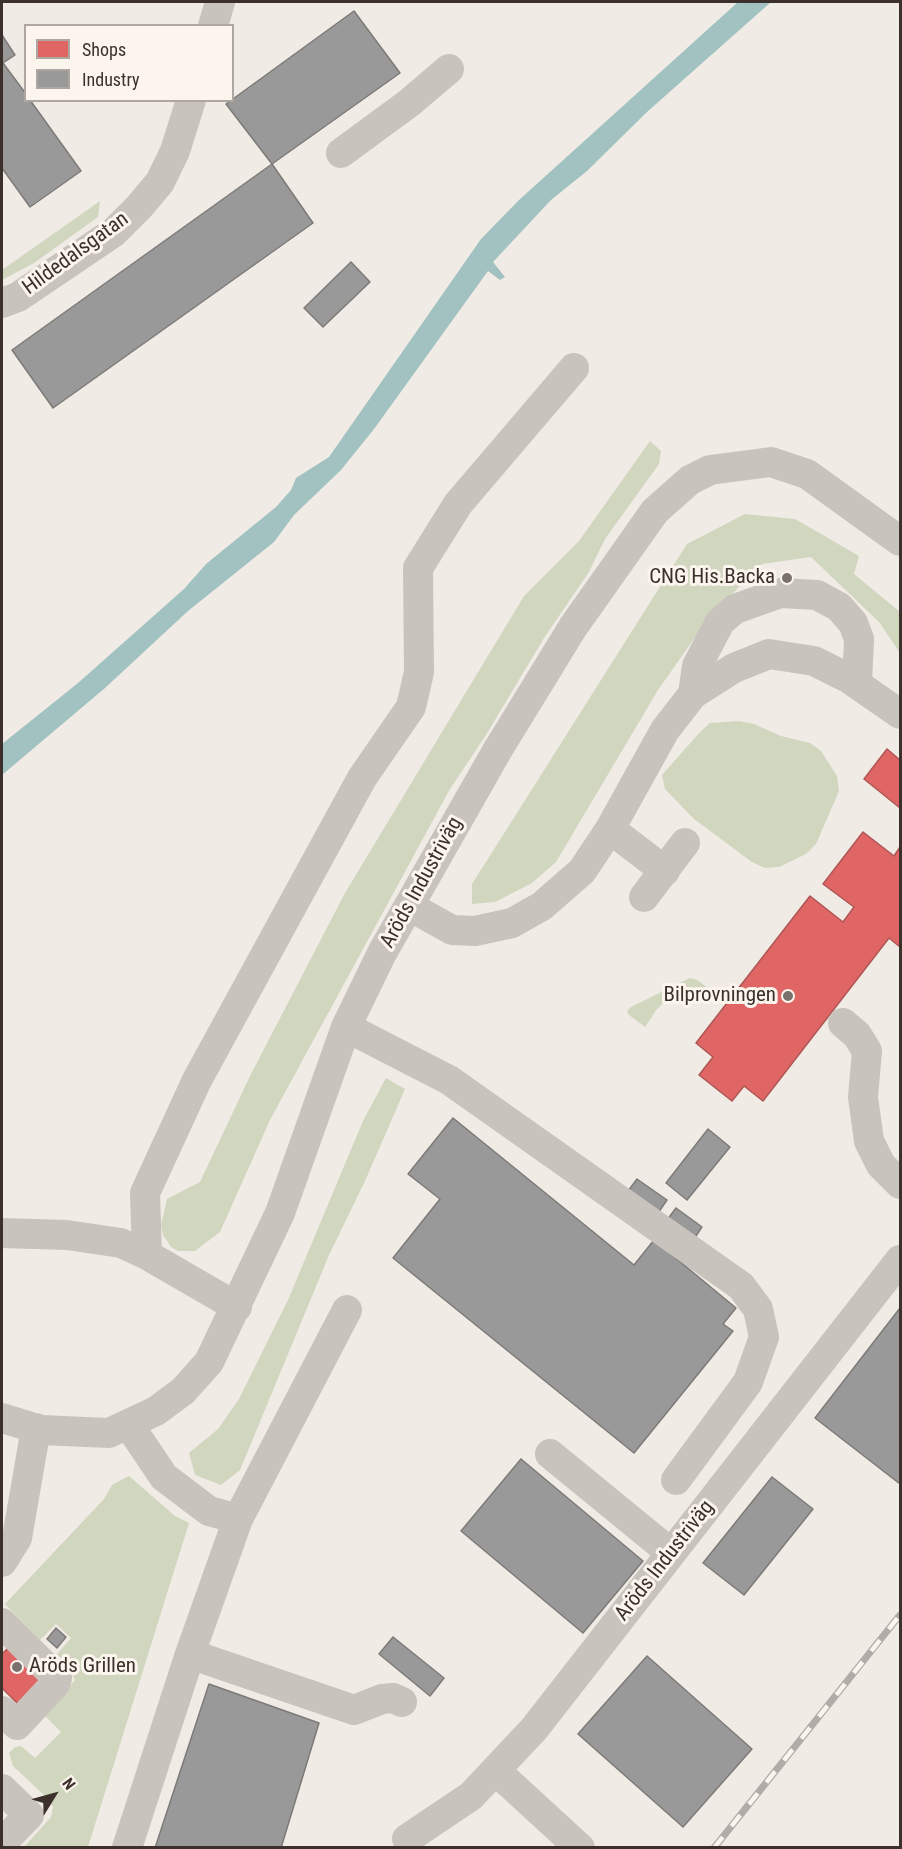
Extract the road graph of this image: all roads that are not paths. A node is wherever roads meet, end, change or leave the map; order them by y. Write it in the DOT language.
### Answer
graph roads {
  1 [pos="220,2"];
  2 [pos="214,24"];
  3 [pos="449,69"];
  4 [pos="190,102"];
  5 [pos="341,153"];
  6 [pos="2,303"];
  7 [pos="574,368"];
  8 [pos="900,541"];
  9 [pos="857,684"];
  10 [pos="693,694"];
  11 [pos="900,714"];
  12 [pos="610,829"];
  13 [pos="685,843"];
  14 [pos="664,871"];
  15 [pos="644,897"];
  16 [pos="409,906"];
  17 [pos="843,1023"];
  18 [pos="346,1027"];
  19 [pos="900,1184"];
  20 [pos="2,1233"];
  21 [pos="147,1255"];
  22 [pos="900,1260"];
  23 [pos="237,1307"];
  24 [pos="347,1310"];
  25 [pos="2,1418"];
  26 [pos="129,1425"];
  27 [pos="36,1428"];
  28 [pos="550,1454"];
  29 [pos="676,1480"];
  30 [pos="238,1519"];
  31 [pos="671,1553"];
  32 [pos="2,1562"];
  33 [pos="2,1623"];
  34 [pos="190,1654"];
  35 [pos="402,1702"];
  36 [pos="7,1726"];
  37 [pos="496,1771"];
  38 [pos="2,1790"];
  39 [pos="407,1839"];
  40 [pos="2,1843"];
  41 [pos="127,1848"];
  42 [pos="580,1848"];
  1 -- 2 [label="street"];
  3 -- 5 [label="street"];
  4 -- 6 [label="street, Hildedalsgatan"];
  7 -- 21 [label="street"];
  8 -- 16 [label="street, Aröds Industriväg"];
  9 -- 10 [label="street"];
  9 -- 10 [label="street"];
  9 -- 11 [label="street"];
  10 -- 12 [label="street"];
  12 -- 14 [label="street"];
  12 -- 16 [label="street"];
  13 -- 14 [label="street"];
  14 -- 15 [label="street"];
  16 -- 18 [label="street, Aröds Industriväg"];
  17 -- 19 [label="street"];
  18 -- 23 [label="street, Aröds Industriväg"];
  18 -- 29 [label="street"];
  20 -- 21 [label="street"];
  21 -- 23 [label="street"];
  22 -- 31 [label="street, Aröds Industriväg"];
  23 -- 26 [label="street, Aröds Industriväg"];
  24 -- 30 [label="street"];
  25 -- 27 [label="street, Aröds Industriväg"];
  26 -- 27 [label="street, Aröds Industriväg"];
  26 -- 30 [label="street"];
  27 -- 32 [label="street"];
  28 -- 31 [label="street"];
  30 -- 34 [label="street"];
  31 -- 37 [label="street, Aröds Industriväg"];
  33 -- 36 [label="street"];
  34 -- 35 [label="street"];
  34 -- 41 [label="street"];
  37 -- 39 [label="street, Aröds Industriväg"];
  37 -- 42 [label="street"];
  38 -- 40 [label="street"];
}
